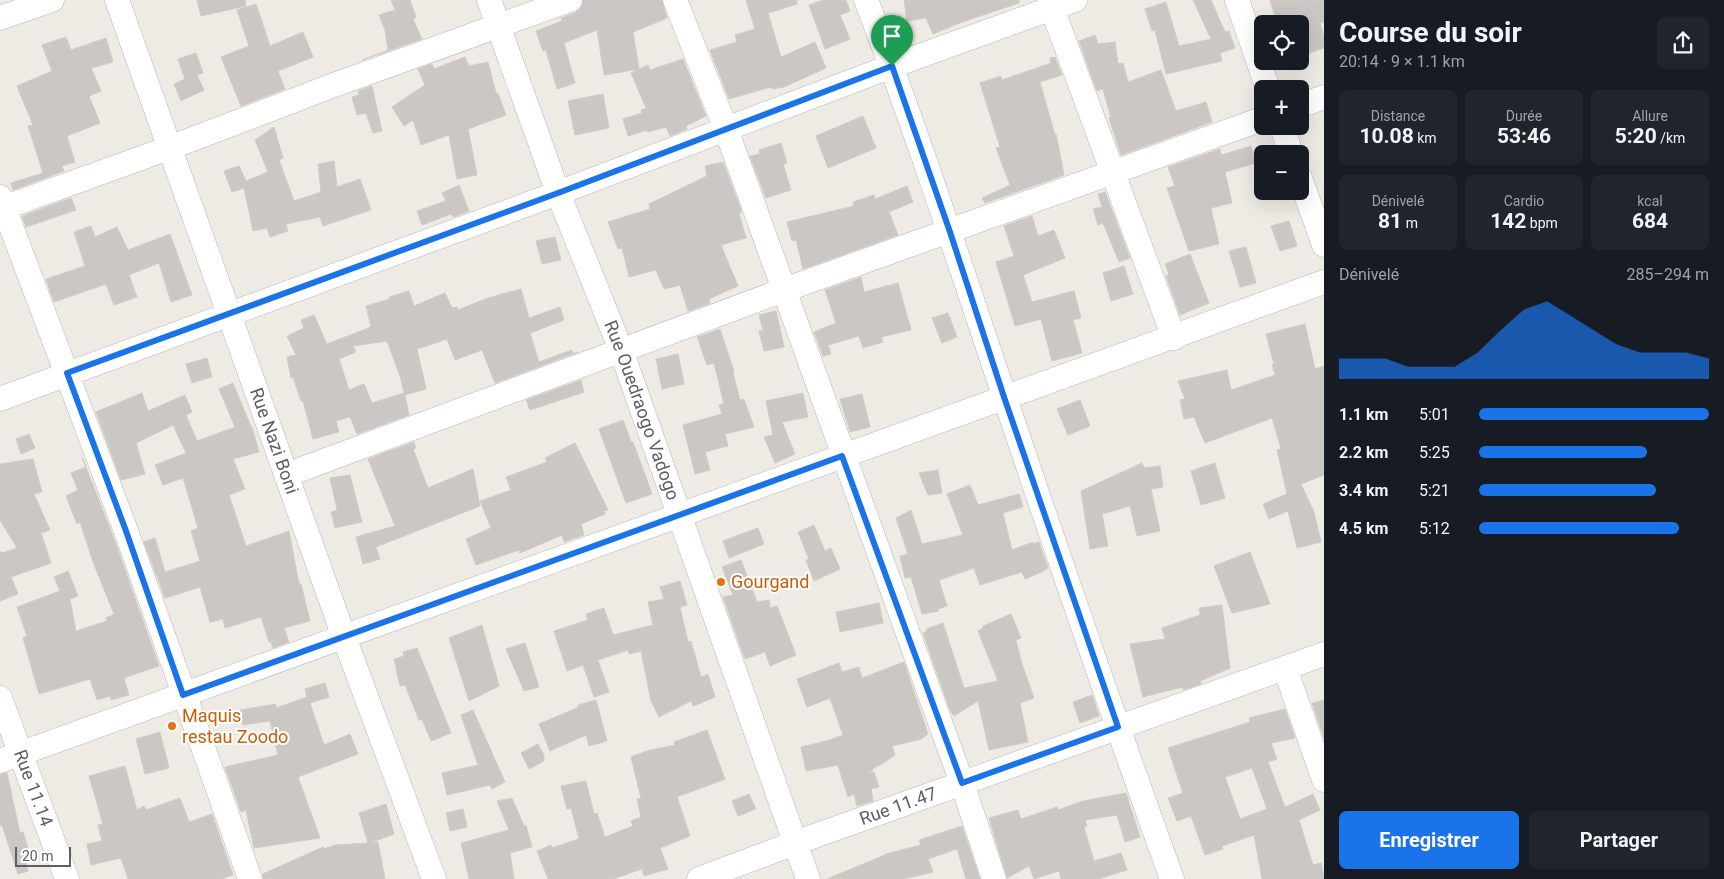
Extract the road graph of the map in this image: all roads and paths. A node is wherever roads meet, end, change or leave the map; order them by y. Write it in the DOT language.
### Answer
graph roads {
  1 [pos="52,0"];
  2 [pos="117,0"];
  3 [pos="489,0"];
  4 [pos="570,0"];
  5 [pos="675,0"];
  6 [pos="866,0"];
  7 [pos="1075,0"];
  8 [pos="1237,0"];
  9 [pos="1051,4"];
  10 [pos="0,18"];
  11 [pos="499,26"];
  12 [pos="892,66"];
  13 [pos="1265,80"];
  14 [pos="1324,97"];
  15 [pos="1309,103"];
  16 [pos="1254,122"];
  17 [pos="726,129"];
  18 [pos="169,148"];
  19 [pos="1112,174"];
  20 [pos="558,193"];
  21 [pos="1308,200"];
  22 [pos="1,205"];
  23 [pos="950,232"];
  24 [pos="1324,245"];
  25 [pos="1324,282"];
  26 [pos="784,290"];
  27 [pos="228,314"];
  28 [pos="1174,338"];
  29 [pos="621,350"];
  30 [pos="67,373"];
  31 [pos="1004,397"];
  32 [pos="0,399"];
  33 [pos="842,456"];
  34 [pos="286,475"];
  35 [pos="679,515"];
  36 [pos="344,637"];
  37 [pos="1324,654"];
  38 [pos="1285,668"];
  39 [pos="183,695"];
  40 [pos="0,698"];
  41 [pos="1118,727"];
  42 [pos="10,757"];
  43 [pos="1324,780"];
  44 [pos="962,783"];
  45 [pos="795,842"];
  46 [pos="67,879"];
  47 [pos="250,879"];
  48 [pos="434,879"];
  49 [pos="699,879"];
  50 [pos="808,879"];
  51 [pos="994,879"];
  52 [pos="1172,879"];
  1 -- 10 [label="street"];
  2 -- 18 [label="street, Rue Nazi Boni"];
  3 -- 11 [label="street, Rue Ouedraogo Vadogo"];
  4 -- 11 [label="street"];
  5 -- 17 [label="street"];
  6 -- 12 [label="street"];
  7 -- 9 [label="street"];
  8 -- 13 [label="street"];
  9 -- 12 [label="street"];
  9 -- 19 [label="street"];
  11 -- 18 [label="street"];
  11 -- 20 [label="street, Rue Ouedraogo Vadogo"];
  12 -- 17 [label="street"];
  12 -- 23 [label="street"];
  14 -- 15 [label="street"];
  16 -- 19 [label="street"];
  17 -- 20 [label="street"];
  17 -- 26 [label="street"];
  18 -- 22 [label="street"];
  18 -- 27 [label="street, Rue Nazi Boni"];
  19 -- 23 [label="street"];
  19 -- 28 [label="street"];
  20 -- 27 [label="street"];
  20 -- 29 [label="street, Rue Ouedraogo Vadogo"];
  21 -- 24 [label="street"];
  22 -- 30 [label="street"];
  23 -- 26 [label="street"];
  23 -- 31 [label="street"];
  25 -- 28 [label="street"];
  26 -- 29 [label="street"];
  26 -- 33 [label="street"];
  27 -- 30 [label="street"];
  27 -- 34 [label="street, Rue Nazi Boni"];
  28 -- 31 [label="street"];
  29 -- 34 [label="street"];
  29 -- 35 [label="street, Rue Ouedraogo Vadogo"];
  30 -- 32 [label="street"];
  30 -- 39 [label="street"];
  31 -- 33 [label="street"];
  31 -- 41 [label="street"];
  33 -- 35 [label="street"];
  33 -- 44 [label="street"];
  34 -- 36 [label="street, Rue Nazi Boni"];
  35 -- 36 [label="street"];
  35 -- 45 [label="street, Rue Ouedraogo Vadogo"];
  36 -- 39 [label="street"];
  36 -- 48 [label="street, Rue Nazi Boni"];
  37 -- 38 [label="street, Rue 11.47"];
  38 -- 41 [label="street, Rue 11.47"];
  38 -- 43 [label="street"];
  39 -- 42 [label="street"];
  39 -- 47 [label="street"];
  40 -- 42 [label="street, Rue 11.14"];
  41 -- 44 [label="street, Rue 11.47"];
  41 -- 52 [label="street"];
  42 -- 46 [label="street, Rue 11.14"];
  44 -- 45 [label="street, Rue 11.47"];
  44 -- 51 [label="street"];
  45 -- 49 [label="street, Rue 11.47"];
  45 -- 50 [label="street, Rue Ouedraogo Vadogo"];
}
